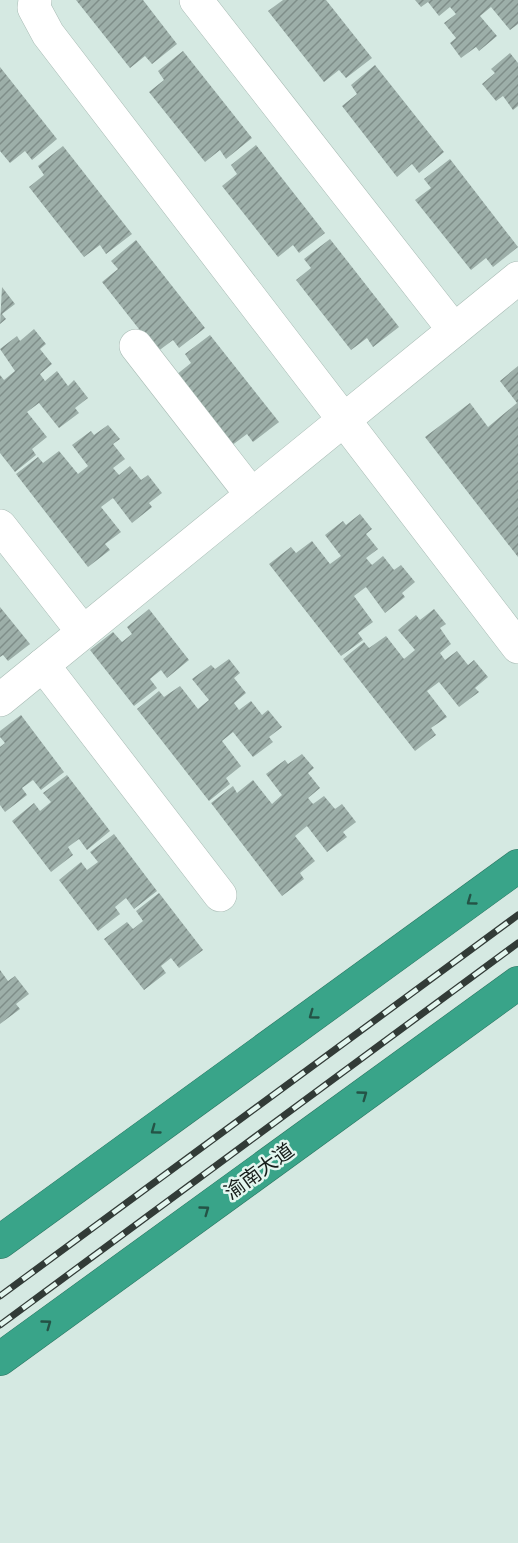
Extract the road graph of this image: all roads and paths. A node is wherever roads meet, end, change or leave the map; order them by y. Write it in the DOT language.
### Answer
graph roads {
  1 [pos="35,0"];
  2 [pos="196,0"];
  3 [pos="518,278"];
  4 [pos="454,330"];
  5 [pos="136,346"];
  6 [pos="344,419"];
  7 [pos="251,494"];
  8 [pos="0,526"];
  9 [pos="83,632"];
  10 [pos="518,646"];
  11 [pos="43,664"];
  12 [pos="0,700"];
  13 [pos="518,866"];
  14 [pos="220,895"];
  15 [pos="518,983"];
  16 [pos="0,1242"];
  17 [pos="0,1359"];
  1 -- 6 [label="street"];
  2 -- 4 [label="street"];
  3 -- 4 [label="street"];
  4 -- 6 [label="street"];
  5 -- 7 [label="street"];
  6 -- 7 [label="street"];
  6 -- 10 [label="street"];
  7 -- 9 [label="street"];
  8 -- 9 [label="street"];
  9 -- 11 [label="street"];
  11 -- 12 [label="street"];
  11 -- 14 [label="street"];
  13 -- 16 [label="highway, one-way"];
  17 -- 15 [label="highway, 渝南大道, one-way"];
}
